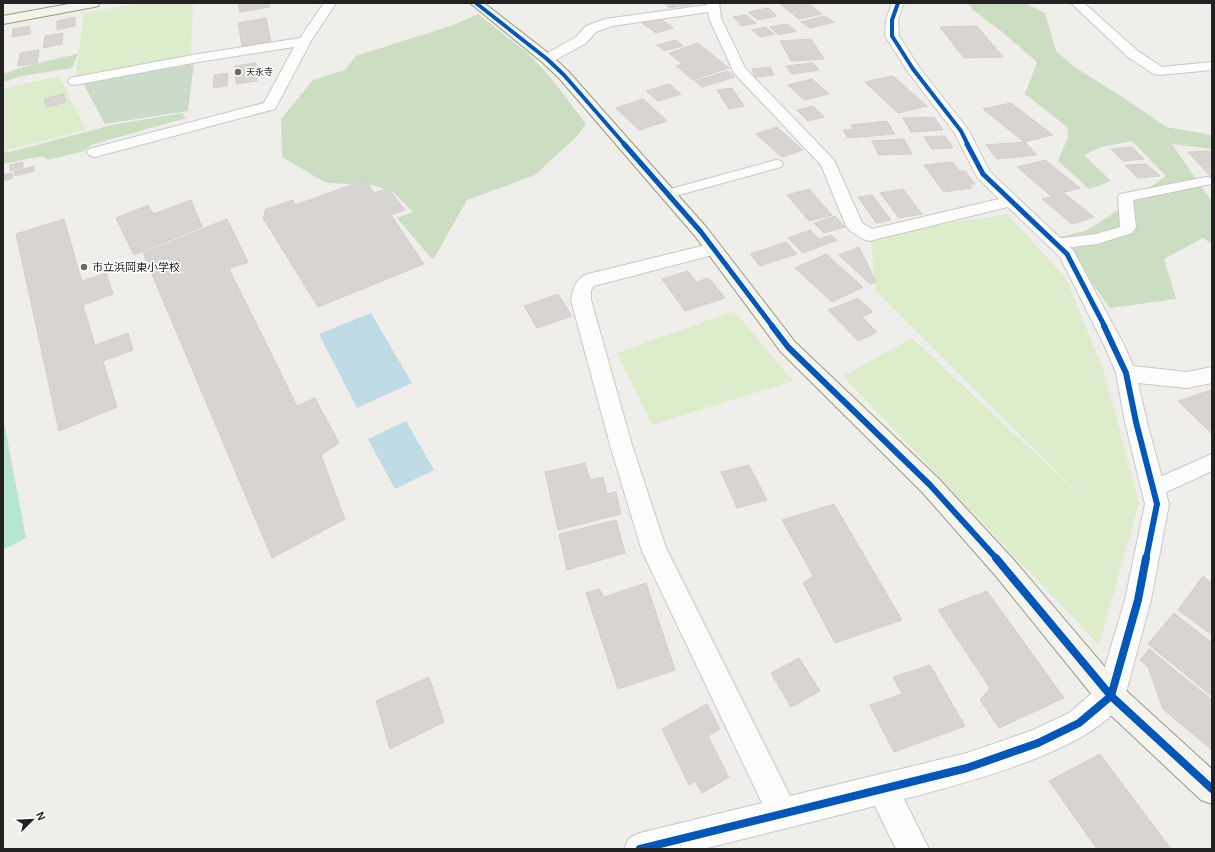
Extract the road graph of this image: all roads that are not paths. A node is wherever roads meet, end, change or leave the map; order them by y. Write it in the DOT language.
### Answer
graph roads {
  1 [pos="94,3"];
  2 [pos="330,3"];
  3 [pos="476,3"];
  4 [pos="898,3"];
  5 [pos="1077,3"];
  6 [pos="713,6"];
  7 [pos="3,20"];
  8 [pos="304,41"];
  9 [pos="547,59"];
  10 [pos="1212,66"];
  11 [pos="75,81"];
  12 [pos="95,152"];
  13 [pos="776,164"];
  14 [pos="1206,181"];
  15 [pos="668,194"];
  16 [pos="1011,201"];
  17 [pos="1056,244"];
  18 [pos="714,250"];
  19 [pos="1126,373"];
  20 [pos="1212,375"];
  21 [pos="1212,462"];
  22 [pos="1153,489"];
  23 [pos="1112,696"];
  24 [pos="882,789"];
  25 [pos="1212,789"];
  26 [pos="783,814"];
  27 [pos="640,849"];
  28 [pos="913,849"];
  1 -- 7 [label="street"];
  2 -- 8 [label="street"];
  3 -- 9 [label="street"];
  4 -- 16 [label="street"];
  5 -- 10 [label="street"];
  6 -- 9 [label="street"];
  6 -- 16 [label="street"];
  8 -- 11 [label="street"];
  8 -- 12 [label="street"];
  9 -- 15 [label="street"];
  13 -- 15 [label="lane"];
  14 -- 17 [label="lane"];
  15 -- 18 [label="street"];
  16 -- 17 [label="street"];
  17 -- 19 [label="street"];
  18 -- 23 [label="street"];
  18 -- 26 [label="street"];
  19 -- 20 [label="street"];
  19 -- 22 [label="street"];
  21 -- 22 [label="lane"];
  22 -- 23 [label="street"];
  23 -- 24 [label="street"];
  23 -- 25 [label="street"];
  24 -- 26 [label="street"];
  24 -- 28 [label="street"];
  26 -- 27 [label="street"];
}
